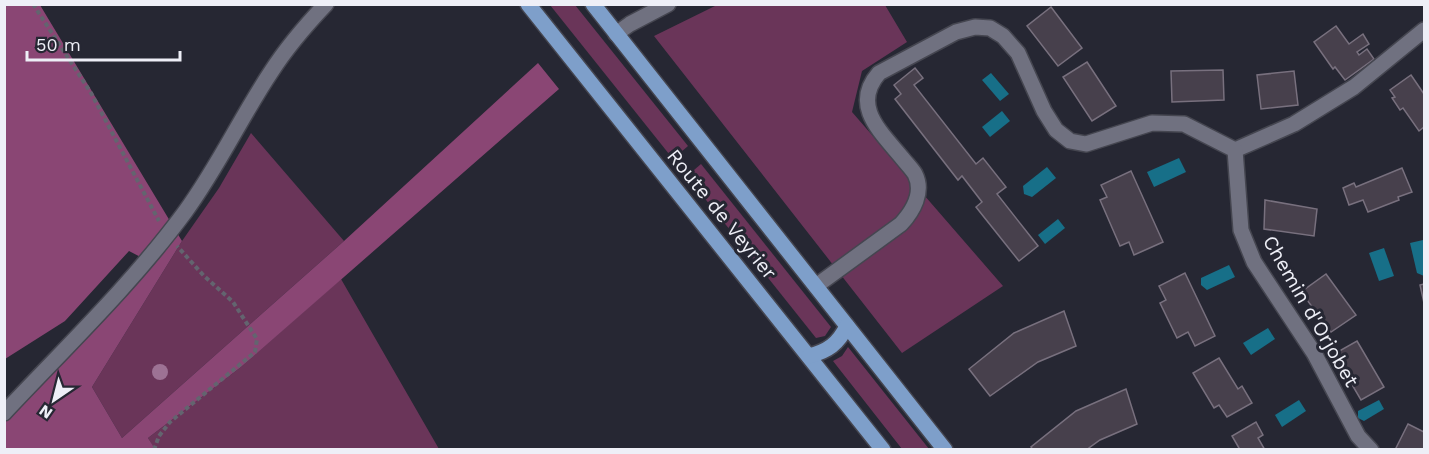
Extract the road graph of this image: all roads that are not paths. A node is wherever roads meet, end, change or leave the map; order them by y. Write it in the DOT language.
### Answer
graph roads {
  1 [pos="326,4"];
  2 [pos="528,4"];
  3 [pos="593,4"];
  4 [pos="668,4"];
  5 [pos="1425,30"];
  6 [pos="616,34"];
  7 [pos="1235,150"];
  8 [pos="816,286"];
  9 [pos="847,326"];
  10 [pos="809,356"];
  11 [pos="4,413"];
  12 [pos="883,450"];
  13 [pos="945,450"];
  14 [pos="1371,450"];
  1 -- 11 [label="street"];
  2 -- 10 [label="main road, Route de Veyrier"];
  3 -- 6 [label="main road, Route de Veyrier"];
  4 -- 6 [label="street"];
  5 -- 7 [label="street"];
  6 -- 8 [label="main road, Route de Veyrier"];
  7 -- 8 [label="street"];
  7 -- 14 [label="street, Chemin d'Orjobet"];
  8 -- 9 [label="main road, Route de Veyrier"];
  9 -- 10 [label="main road"];
  9 -- 13 [label="main road, Route de Veyrier"];
  10 -- 12 [label="main road, Route de Veyrier"];
}
